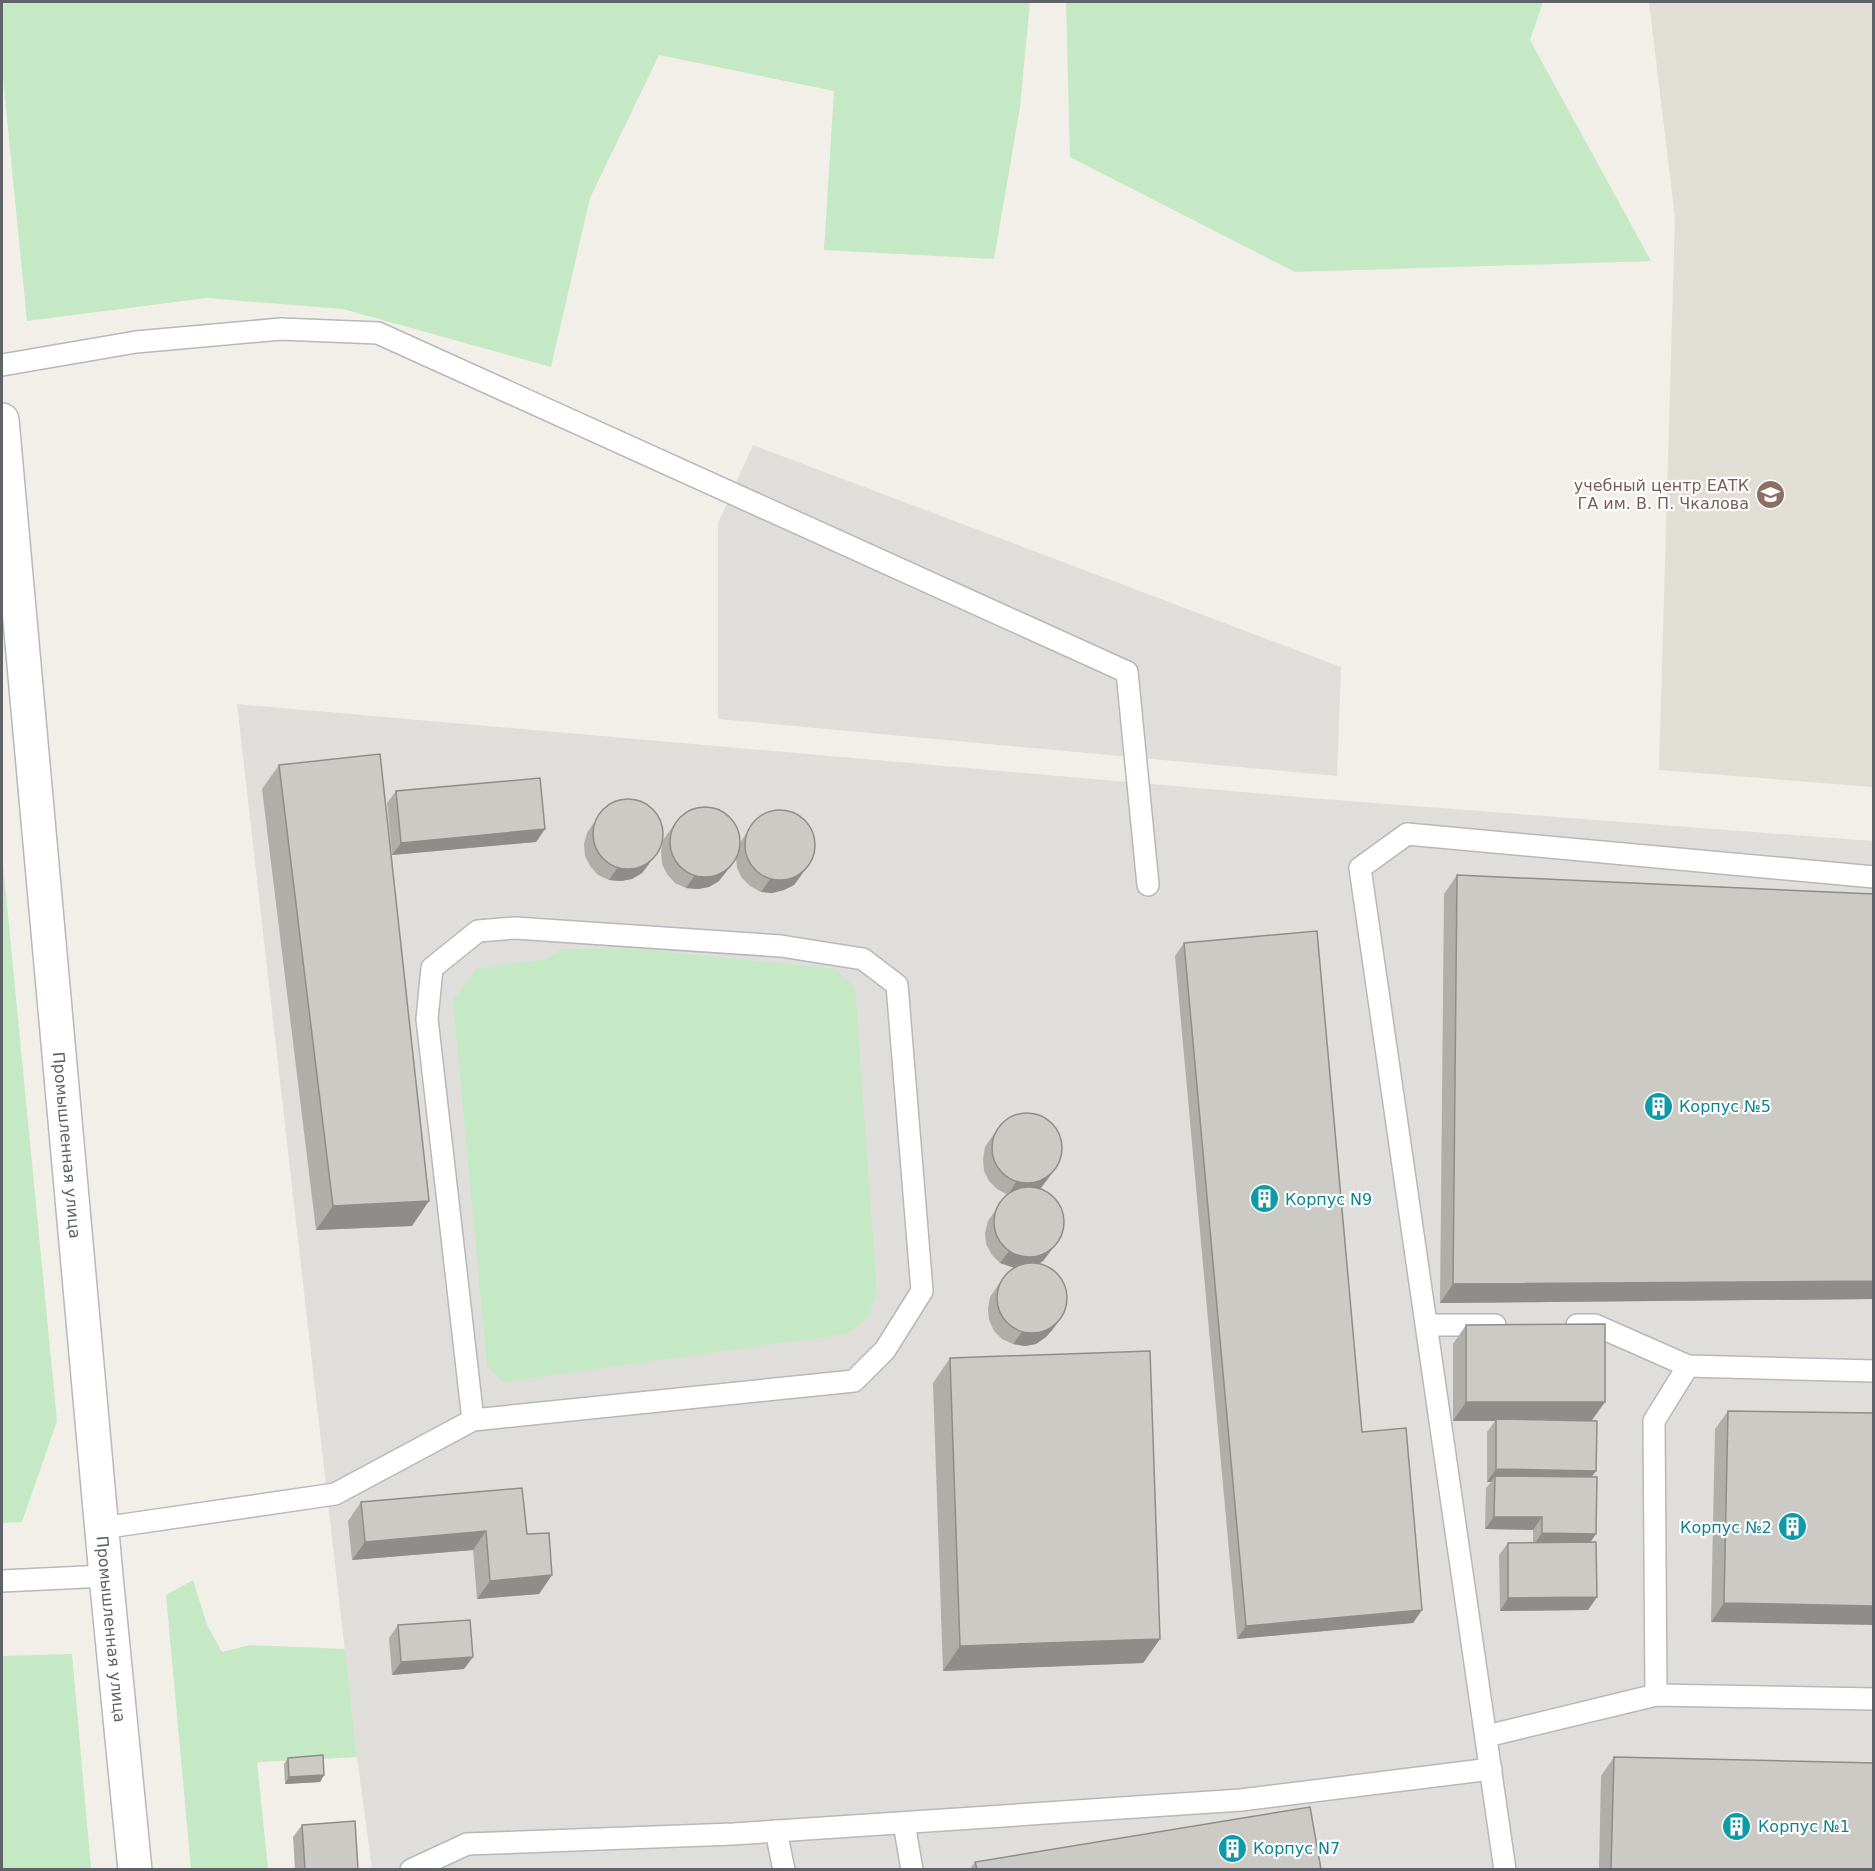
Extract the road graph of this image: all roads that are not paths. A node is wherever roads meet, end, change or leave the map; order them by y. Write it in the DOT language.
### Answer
graph roads {
  1 [pos="2,365"];
  2 [pos="2,420"];
  3 [pos="1874,877"];
  4 [pos="1149,885"];
  5 [pos="1427,1325"];
  6 [pos="1517,1325"];
  7 [pos="1562,1325"];
  8 [pos="1688,1366"];
  9 [pos="1874,1371"];
  10 [pos="473,1420"];
  11 [pos="102,1528"];
  12 [pos="106,1576"];
  13 [pos="2,1581"];
  14 [pos="1656,1695"];
  15 [pos="1874,1699"];
  16 [pos="1487,1736"];
  17 [pos="1491,1769"];
  18 [pos="904,1823"];
  19 [pos="776,1831"];
  20 [pos="135,1869"];
  21 [pos="411,1869"];
  22 [pos="784,1869"];
  23 [pos="912,1869"];
  24 [pos="1505,1869"];
  1 -- 4 [label="lane"];
  2 -- 11 [label="street, Промышленная улица"];
  3 -- 5 [label="lane"];
  5 -- 6 [label="lane"];
  5 -- 16 [label="lane"];
  7 -- 8 [label="lane"];
  8 -- 9 [label="lane"];
  8 -- 14 [label="lane"];
  10 -- 10 [label="lane"];
  10 -- 11 [label="lane"];
  11 -- 12 [label="street, Промышленная улица"];
  12 -- 13 [label="lane"];
  12 -- 20 [label="street, Промышленная улица"];
  14 -- 15 [label="lane"];
  14 -- 16 [label="lane"];
  16 -- 17 [label="lane"];
  17 -- 18 [label="lane"];
  17 -- 24 [label="lane"];
  18 -- 19 [label="lane"];
  18 -- 23 [label="lane"];
  19 -- 21 [label="lane"];
  19 -- 22 [label="lane"];
}
